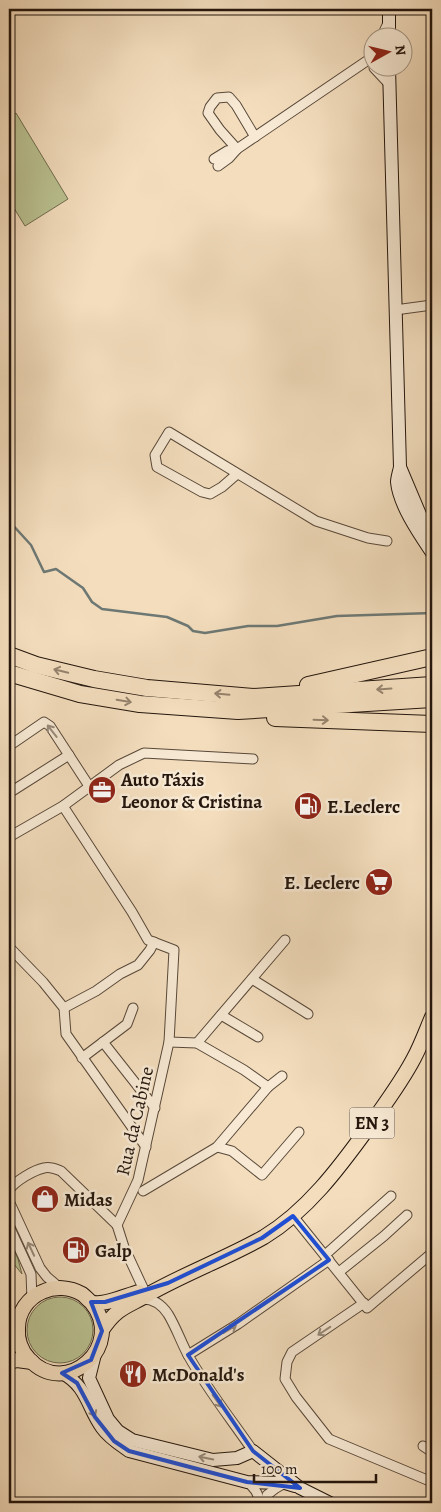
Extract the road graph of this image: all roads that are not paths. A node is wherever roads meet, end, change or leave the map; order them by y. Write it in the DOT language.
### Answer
graph roads {
  1 [pos="389,15"];
  2 [pos="384,28"];
  3 [pos="389,28"];
  4 [pos="364,69"];
  5 [pos="383,78"];
  6 [pos="389,78"];
  7 [pos="389,84"];
  8 [pos="255,137"];
  9 [pos="238,149"];
  10 [pos="216,162"];
  11 [pos="432,305"];
  12 [pos="395,310"];
  13 [pos="237,474"];
  14 [pos="427,536"];
  15 [pos="387,541"];
  16 [pos="432,553"];
  17 [pos="9,655"];
  18 [pos="432,657"];
  19 [pos="9,672"];
  20 [pos="432,685"];
  21 [pos="253,696"];
  22 [pos="432,699"];
  23 [pos="238,711"];
  24 [pos="432,724"];
  25 [pos="9,746"];
  26 [pos="68,754"];
  27 [pos="253,759"];
  28 [pos="89,786"];
  29 [pos="9,793"];
  30 [pos="63,806"];
  31 [pos="9,824"];
  32 [pos="12,835"];
  33 [pos="284,940"];
  34 [pos="154,942"];
  35 [pos="9,947"];
  36 [pos="252,979"];
  37 [pos="64,1008"];
  38 [pos="133,1008"];
  39 [pos="308,1014"];
  40 [pos="221,1015"];
  41 [pos="432,1020"];
  42 [pos="258,1037"];
  43 [pos="103,1042"];
  44 [pos="169,1042"];
  45 [pos="197,1043"];
  46 [pos="82,1058"];
  47 [pos="282,1076"];
  48 [pos="268,1087"];
  49 [pos="155,1108"];
  50 [pos="299,1132"];
  51 [pos="146,1147"];
  52 [pos="217,1147"];
  53 [pos="22,1178"];
  54 [pos="9,1181"];
  55 [pos="9,1190"];
  56 [pos="143,1191"];
  57 [pos="391,1196"];
  58 [pos="9,1201"];
  59 [pos="407,1215"];
  60 [pos="293,1216"];
  61 [pos="117,1225"];
  62 [pos="9,1226"];
  63 [pos="432,1253"];
  64 [pos="327,1257"];
  65 [pos="339,1272"];
  66 [pos="60,1288"];
  67 [pos="142,1294"];
  68 [pos="32,1298"];
  69 [pos="91,1302"];
  70 [pos="364,1303"];
  71 [pos="17,1330"];
  72 [pos="102,1330"];
  73 [pos="9,1345"];
  74 [pos="95,1354"];
  75 [pos="188,1355"];
  76 [pos="9,1362"];
  77 [pos="32,1362"];
  78 [pos="62,1373"];
  79 [pos="423,1446"];
  80 [pos="432,1452"];
  81 [pos="257,1453"];
  82 [pos="247,1482"];
  83 [pos="432,1482"];
  84 [pos="300,1488"];
  85 [pos="264,1496"];
  86 [pos="330,1503"];
  1 -- 2 [label="street"];
  1 -- 3 [label="street"];
  4 -- 8 [label="street"];
  5 -- 7 [label="street"];
  6 -- 7 [label="street"];
  7 -- 12 [label="street"];
  8 -- 9 [label="street"];
  8 -- 9 [label="street"];
  9 -- 10 [label="street"];
  11 -- 12 [label="street"];
  12 -- 14 [label="street"];
  13 -- 13 [label="street"];
  13 -- 15 [label="street"];
  14 -- 16 [label="street"];
  21 -- 17 [label="highway, one-way"];
  18 -- 21 [label="highway"];
  19 -- 23 [label="highway, one-way"];
  20 -- 21 [label="highway, one-way"];
  22 -- 23 [label="highway"];
  23 -- 24 [label="highway, one-way"];
  26 -- 25 [label="street, one-way"];
  26 -- 28 [label="street"];
  26 -- 29 [label="street"];
  27 -- 28 [label="street"];
  28 -- 30 [label="street"];
  30 -- 32 [label="street"];
  30 -- 34 [label="street"];
  31 -- 32 [label="street"];
  33 -- 36 [label="street"];
  34 -- 37 [label="street"];
  34 -- 44 [label="street, Rua da Cabine"];
  35 -- 37 [label="street"];
  36 -- 39 [label="street"];
  36 -- 40 [label="street"];
  37 -- 46 [label="street"];
  38 -- 43 [label="street"];
  40 -- 42 [label="street"];
  40 -- 45 [label="street"];
  41 -- 60 [label="main road, EN 3"];
  43 -- 46 [label="street"];
  43 -- 49 [label="street"];
  44 -- 45 [label="street"];
  44 -- 49 [label="street, Rua da Cabine"];
  45 -- 48 [label="street"];
  46 -- 51 [label="street"];
  47 -- 48 [label="street"];
  48 -- 52 [label="street"];
  49 -- 51 [label="street, Rua da Cabine"];
  50 -- 52 [label="street"];
  51 -- 61 [label="street, Rua da Cabine"];
  52 -- 56 [label="street"];
  53 -- 54 [label="street"];
  53 -- 55 [label="street"];
  53 -- 61 [label="street"];
  57 -- 64 [label="street"];
  66 -- 58 [label="street, one-way"];
  59 -- 65 [label="street"];
  60 -- 64 [label="street"];
  60 -- 67 [label="main road, EN 3"];
  61 -- 67 [label="street"];
  62 -- 68 [label="street"];
  63 -- 70 [label="street"];
  64 -- 65 [label="street"];
  75 -- 64 [label="street, one-way"];
  65 -- 70 [label="street"];
  66 -- 68 [label="main road"];
  66 -- 69 [label="main road"];
  67 -- 69 [label="main road, EN 3"];
  67 -- 72 [label="main road, EN 3"];
  67 -- 75 [label="street"];
  68 -- 71 [label="main road"];
  69 -- 72 [label="main road"];
  70 -- 83 [label="street, one-way"];
  71 -- 73 [label="main road"];
  71 -- 77 [label="main road"];
  72 -- 74 [label="main road, EN 3"];
  74 -- 78 [label="main road"];
  81 -- 74 [label="street, one-way"];
  75 -- 81 [label="street, one-way"];
  76 -- 77 [label="main road"];
  77 -- 78 [label="main road"];
  78 -- 82 [label="street, one-way"];
  79 -- 80 [label="street"];
  81 -- 82 [label="street"];
  81 -- 84 [label="street"];
  82 -- 85 [label="street"];
  82 -- 85 [label="street"];
  84 -- 85 [label="street"];
  84 -- 86 [label="street"];
}
